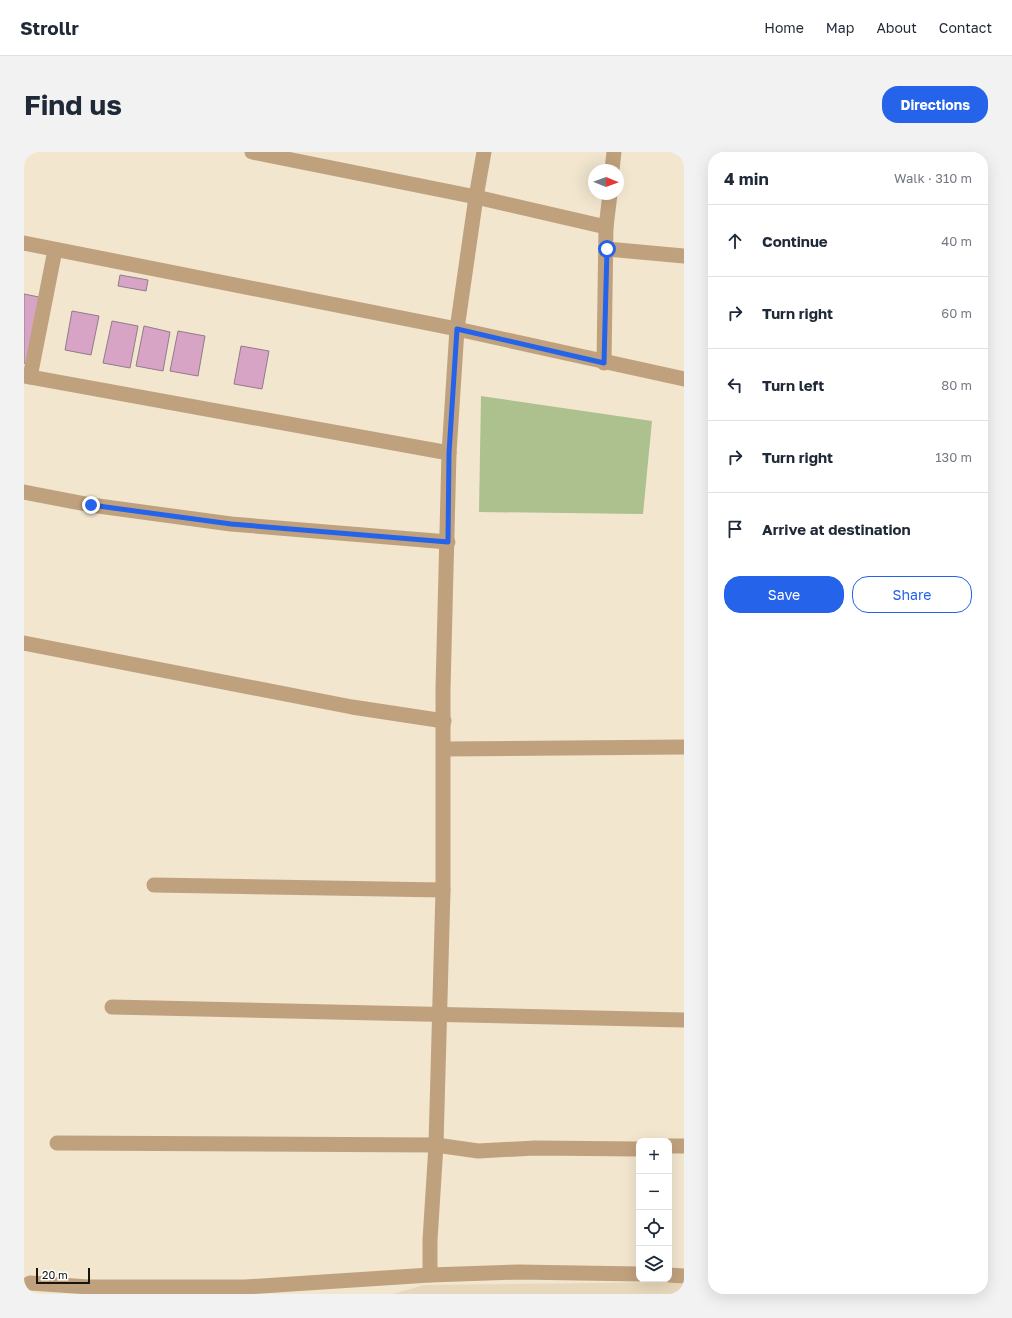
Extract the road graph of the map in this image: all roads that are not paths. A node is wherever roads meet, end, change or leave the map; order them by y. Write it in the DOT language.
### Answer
graph roads {
  1 [pos="252,152"];
  2 [pos="484,152"];
  3 [pos="614,152"];
  4 [pos="613,164"];
  5 [pos="476,197"];
  6 [pos="609,200"];
  7 [pos="606,227"];
  8 [pos="24,244"];
  9 [pos="607,249"];
  10 [pos="55,250"];
  11 [pos="684,256"];
  12 [pos="457,329"];
  13 [pos="604,363"];
  14 [pos="27,376"];
  15 [pos="684,379"];
  16 [pos="449,453"];
  17 [pos="24,492"];
  18 [pos="448,542"];
  19 [pos="24,643"];
  20 [pos="444,721"];
  21 [pos="684,747"];
  22 [pos="444,749"];
  23 [pos="154,885"];
  24 [pos="443,890"];
  25 [pos="112,1007"];
  26 [pos="439,1015"];
  27 [pos="684,1020"];
  28 [pos="57,1143"];
  29 [pos="436,1145"];
  30 [pos="672,1146"];
  31 [pos="684,1146"];
  32 [pos="636,1149"];
  33 [pos="636,1274"];
  34 [pos="430,1275"];
  35 [pos="672,1275"];
  36 [pos="684,1276"];
  37 [pos="30,1283"];
  38 [pos="88,1290"];
  39 [pos="245,1290"];
  1 -- 5 [label="street"];
  2 -- 5 [label="street"];
  3 -- 4 [label="street"];
  5 -- 7 [label="street"];
  5 -- 12 [label="street"];
  6 -- 7 [label="street"];
  7 -- 9 [label="street"];
  8 -- 10 [label="street"];
  9 -- 11 [label="street"];
  9 -- 13 [label="street"];
  10 -- 12 [label="street"];
  10 -- 14 [label="street"];
  12 -- 13 [label="street"];
  12 -- 16 [label="street"];
  13 -- 15 [label="street"];
  14 -- 16 [label="street"];
  16 -- 18 [label="street"];
  17 -- 18 [label="street"];
  18 -- 20 [label="street"];
  19 -- 20 [label="street"];
  20 -- 22 [label="street"];
  21 -- 22 [label="street"];
  22 -- 24 [label="street"];
  23 -- 24 [label="street"];
  24 -- 26 [label="street"];
  25 -- 26 [label="street"];
  26 -- 27 [label="street"];
  26 -- 29 [label="street"];
  28 -- 29 [label="street"];
  29 -- 32 [label="street"];
  29 -- 34 [label="street"];
  30 -- 31 [label="street"];
  33 -- 34 [label="street"];
  34 -- 39 [label="street"];
  35 -- 36 [label="street"];
  37 -- 38 [label="street"];
  38 -- 39 [label="street"];
}
